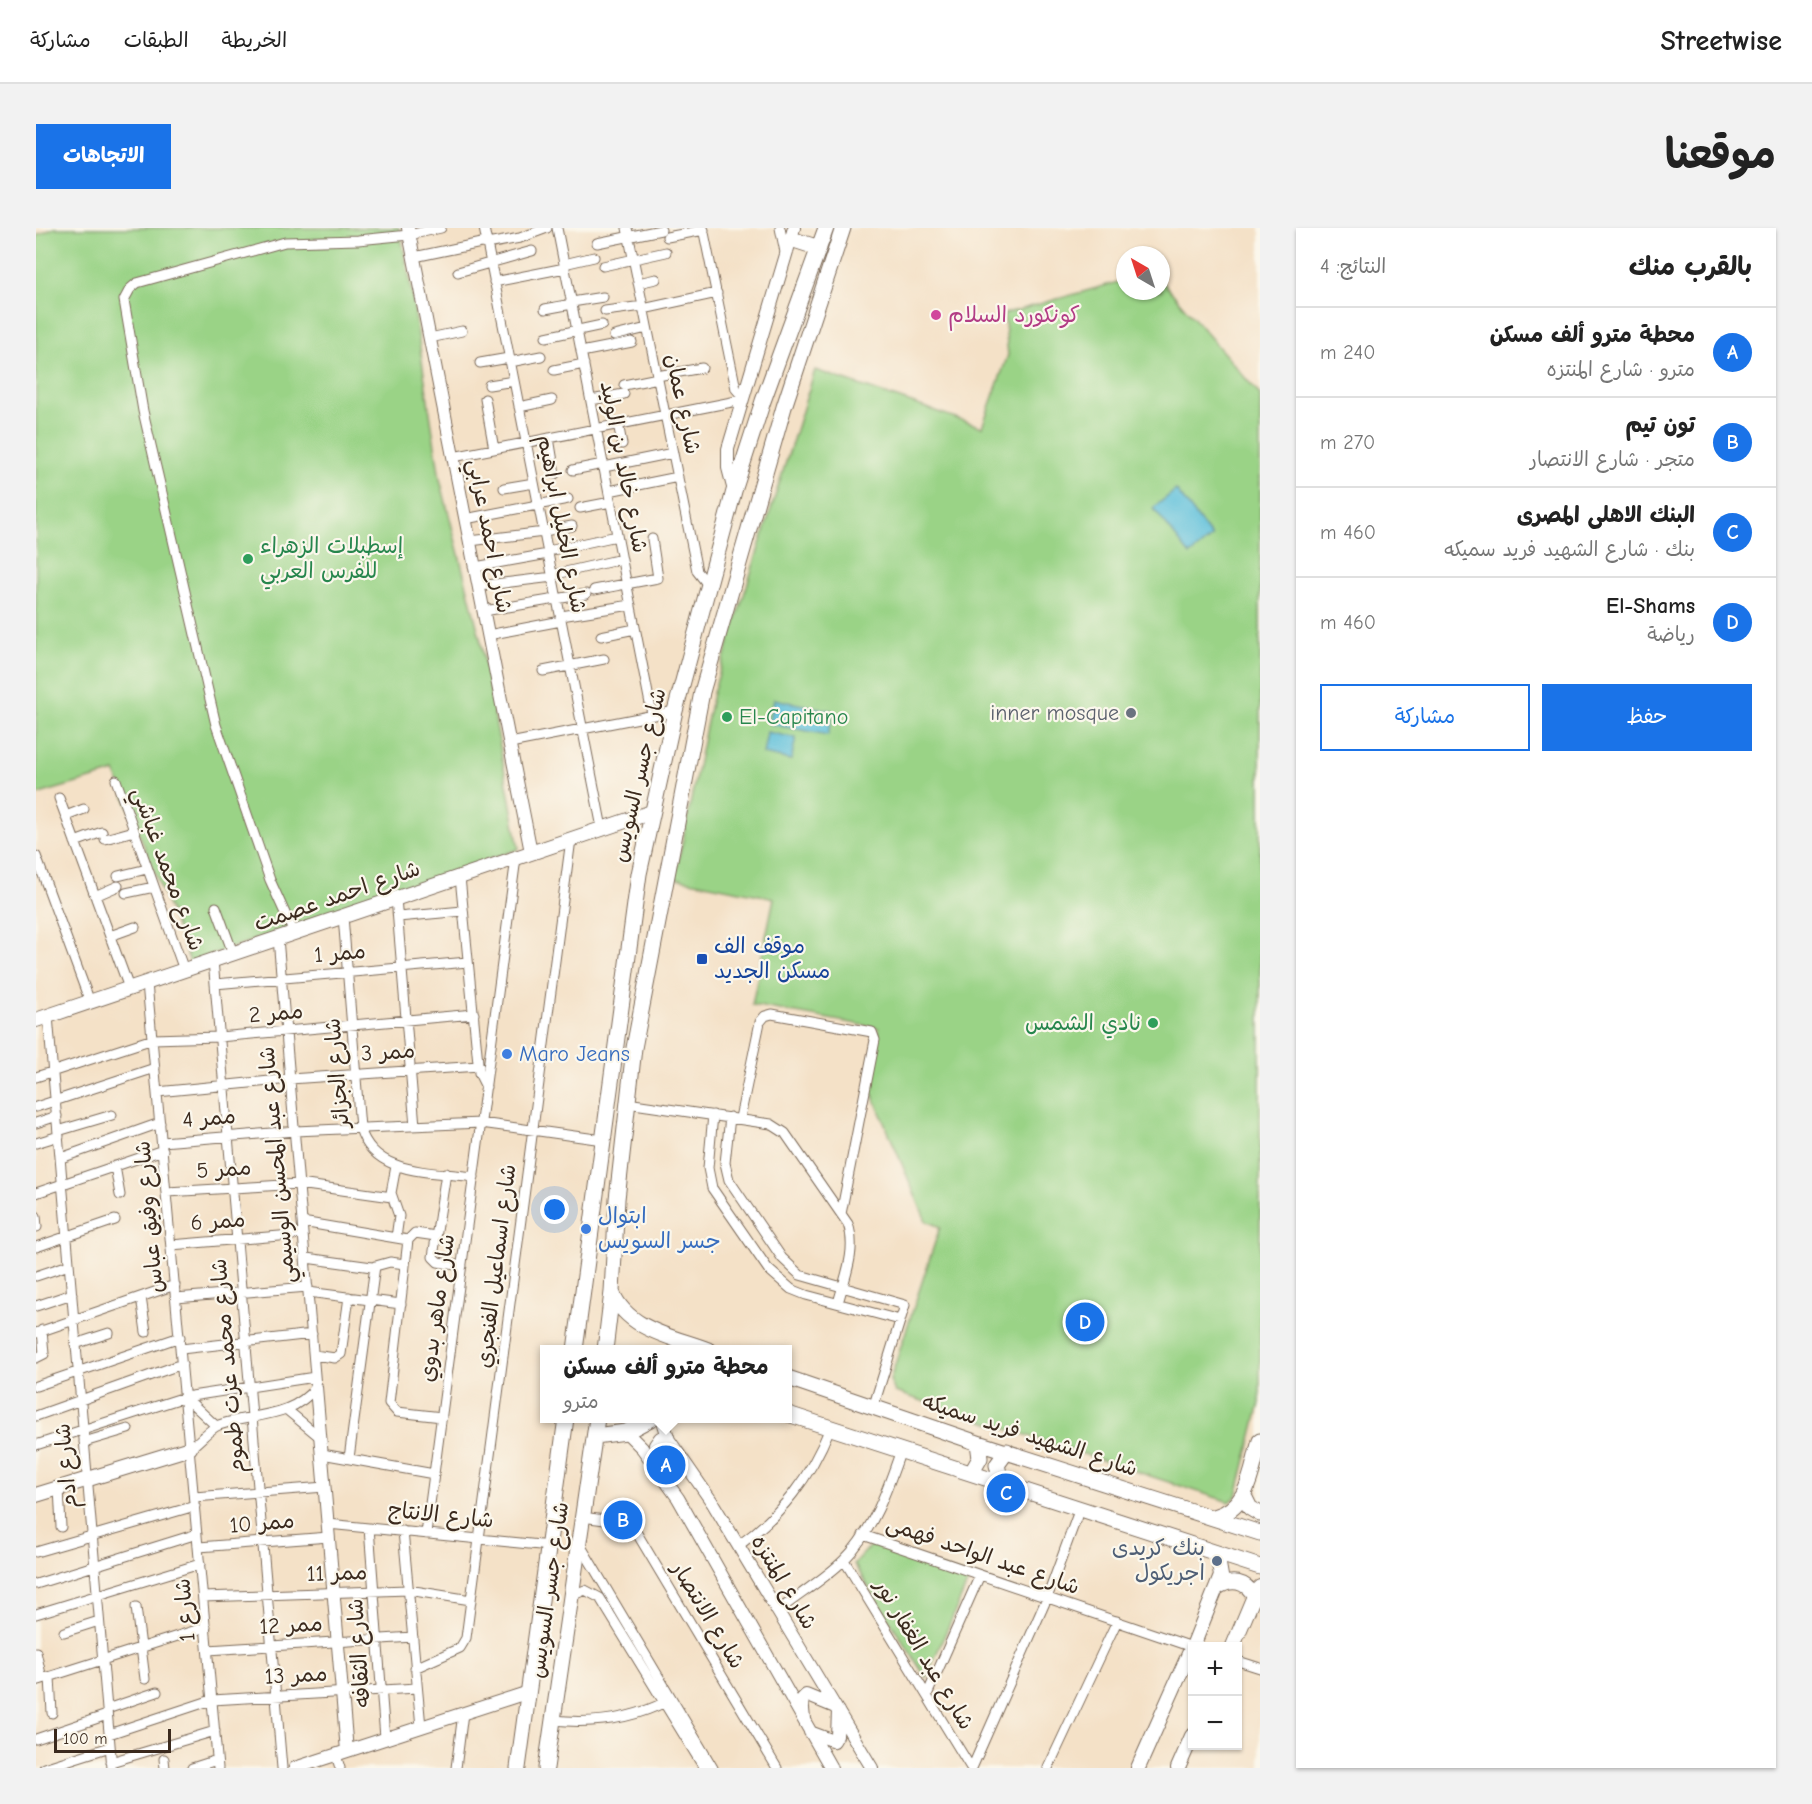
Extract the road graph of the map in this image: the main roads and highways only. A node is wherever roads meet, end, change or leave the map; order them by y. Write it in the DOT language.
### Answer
graph roads {
  1 [pos="826,228"];
  2 [pos="843,228"];
  3 [pos="788,232"];
  4 [pos="819,248"];
  5 [pos="763,401"];
  6 [pos="784,407"];
  7 [pos="750,440"];
  8 [pos="772,446"];
  9 [pos="652,812"];
  10 [pos="39,1018"];
  11 [pos="612,1292"];
  12 [pos="576,1345"];
  13 [pos="606,1345"];
  14 [pos="695,1345"];
  15 [pos="792,1379"];
  16 [pos="792,1415"];
  17 [pos="565,1423"];
  18 [pos="597,1423"];
  19 [pos="644,1423"];
  20 [pos="595,1436"];
  21 [pos="1260,1441"];
  22 [pos="978,1443"];
  23 [pos="190,1448"];
  24 [pos="1007,1451"];
  25 [pos="972,1472"];
  26 [pos="1001,1481"];
  27 [pos="36,1495"];
  28 [pos="1244,1496"];
  29 [pos="1260,1514"];
  30 [pos="1214,1517"];
  31 [pos="1260,1533"];
  32 [pos="1217,1553"];
  33 [pos="1260,1568"];
  34 [pos="1217,1588"];
  35 [pos="1257,1592"];
  36 [pos="1195,1642"];
  37 [pos="1235,1642"];
  38 [pos="1188,1658"];
  39 [pos="1188,1745"];
  40 [pos="518,1768"];
  41 [pos="546,1768"];
  42 [pos="1138,1768"];
  43 [pos="1178,1768"];
  1 -- 4 [label="main road, شارع جسر السويس"];
  2 -- 6 [label="main road, شارع جسر السويس"];
  3 -- 4 [label="main road"];
  4 -- 5 [label="main road, شارع جسر السويس"];
  5 -- 6 [label="main road"];
  5 -- 7 [label="main road, شارع جسر السويس"];
  6 -- 8 [label="main road, شارع جسر السويس"];
  7 -- 8 [label="main road"];
  7 -- 9 [label="main road, شارع جسر السويس"];
  8 -- 11 [label="main road, شارع جسر السويس"];
  9 -- 10 [label="main road, شارع احمد عصمت"];
  9 -- 12 [label="main road, شارع جسر السويس"];
  11 -- 13 [label="main road, شارع جسر السويس"];
  11 -- 14 [label="main road"];
  15 -- 22 [label="main road, شارع الشهيد فريد سميكه"];
  16 -- 25 [label="main road"];
  17 -- 40 [label="main road, شارع جسر السويس"];
  18 -- 20 [label="main road, شارع جسر السويس"];
  19 -- 20 [label="main road"];
  20 -- 41 [label="main road, شارع جسر السويس"];
  21 -- 28 [label="main road"];
  22 -- 24 [label="main road, شارع الشهيد فريد سميكه"];
  22 -- 25 [label="main road"];
  23 -- 27 [label="main road"];
  24 -- 26 [label="main road"];
  24 -- 30 [label="main road, شارع الشهيد فريد سميكه"];
  25 -- 26 [label="main road"];
  26 -- 32 [label="main road"];
  28 -- 29 [label="main road"];
  28 -- 30 [label="main road"];
  30 -- 31 [label="main road, شارع الشهيد فريد سميكه"];
  32 -- 33 [label="main road"];
  32 -- 34 [label="main road"];
  34 -- 35 [label="main road"];
  34 -- 36 [label="main road"];
  35 -- 37 [label="main road"];
  38 -- 42 [label="main road"];
  39 -- 43 [label="main road"];
}
